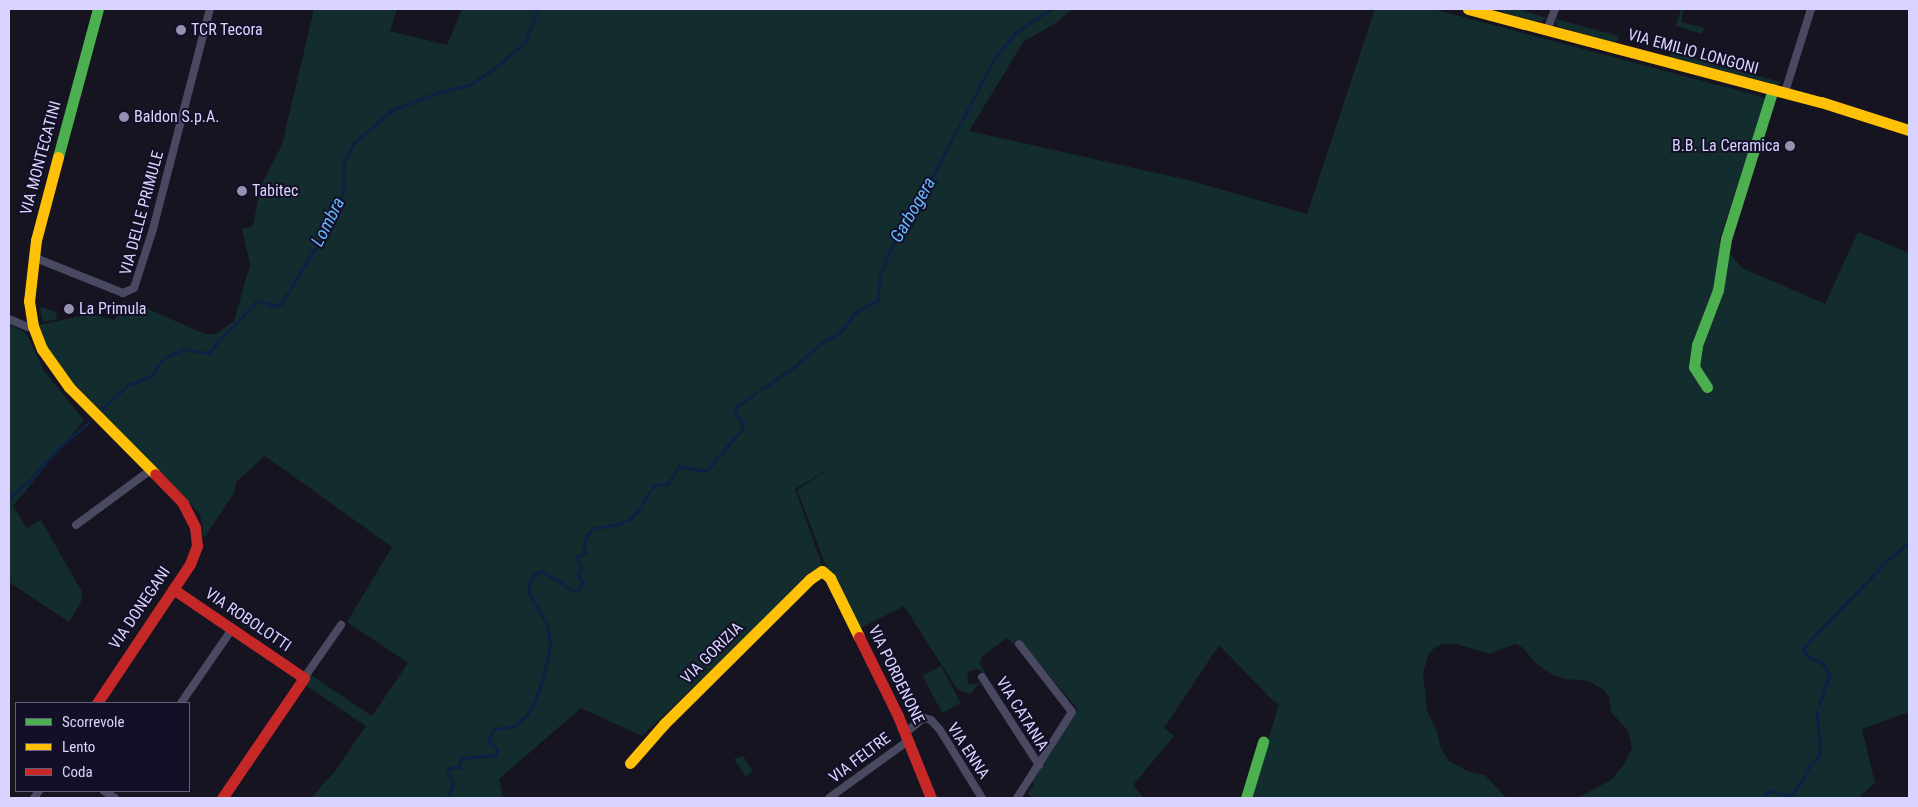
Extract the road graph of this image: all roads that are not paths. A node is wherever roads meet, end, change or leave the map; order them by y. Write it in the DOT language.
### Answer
graph roads {
  1 [pos="98,9"];
  2 [pos="210,9"];
  3 [pos="1468,9"];
  4 [pos="1555,9"];
  5 [pos="1811,9"];
  6 [pos="1547,30"];
  7 [pos="1779,91"];
  8 [pos="1909,130"];
  9 [pos="33,257"];
  10 [pos="9,319"];
  11 [pos="33,326"];
  12 [pos="1707,387"];
  13 [pos="152,470"];
  14 [pos="76,525"];
  15 [pos="195,527"];
  16 [pos="823,571"];
  17 [pos="173,589"];
  18 [pos="341,625"];
  19 [pos="232,628"];
  20 [pos="1019,644"];
  21 [pos="982,677"];
  22 [pos="304,678"];
  23 [pos="98,702"];
  24 [pos="182,702"];
  25 [pos="907,736"];
  26 [pos="1263,742"];
  27 [pos="630,764"];
  28 [pos="1039,765"];
  29 [pos="222,798"];
  30 [pos="829,798"];
  31 [pos="931,798"];
  32 [pos="982,798"];
  33 [pos="1017,798"];
  34 [pos="1246,798"];
  1 -- 9 [label="street, VIA MONTECATINI"];
  2 -- 9 [label="street, VIA DELLE PRIMULE"];
  3 -- 6 [label="street, VIA EMILIO LONGONI"];
  4 -- 6 [label="street"];
  5 -- 7 [label="street"];
  6 -- 7 [label="street, VIA EMILIO LONGONI"];
  7 -- 8 [label="street, VIA EMILIO LONGONI"];
  7 -- 12 [label="street"];
  9 -- 11 [label="street, VIA MONTECATINI"];
  10 -- 11 [label="street"];
  11 -- 13 [label="street, VIA MONTECATINI"];
  13 -- 14 [label="street"];
  13 -- 15 [label="street, VIA MONTECATINI"];
  15 -- 17 [label="street, VIA DONEGANI"];
  16 -- 25 [label="street, VIA PORDENONE"];
  16 -- 27 [label="street, VIA GORIZIA"];
  17 -- 19 [label="street, VIA ROBOLOTTI"];
  17 -- 23 [label="street, VIA DONEGANI"];
  18 -- 22 [label="street"];
  19 -- 22 [label="street, VIA ROBOLOTTI"];
  19 -- 24 [label="street"];
  20 -- 28 [label="street"];
  21 -- 28 [label="street, VIA CATANIA"];
  22 -- 29 [label="street"];
  25 -- 30 [label="street, VIA FELTRE"];
  25 -- 31 [label="street, VIA PORDENONE"];
  25 -- 32 [label="street, VIA ENNA"];
  26 -- 34 [label="street"];
  28 -- 33 [label="street"];
}
